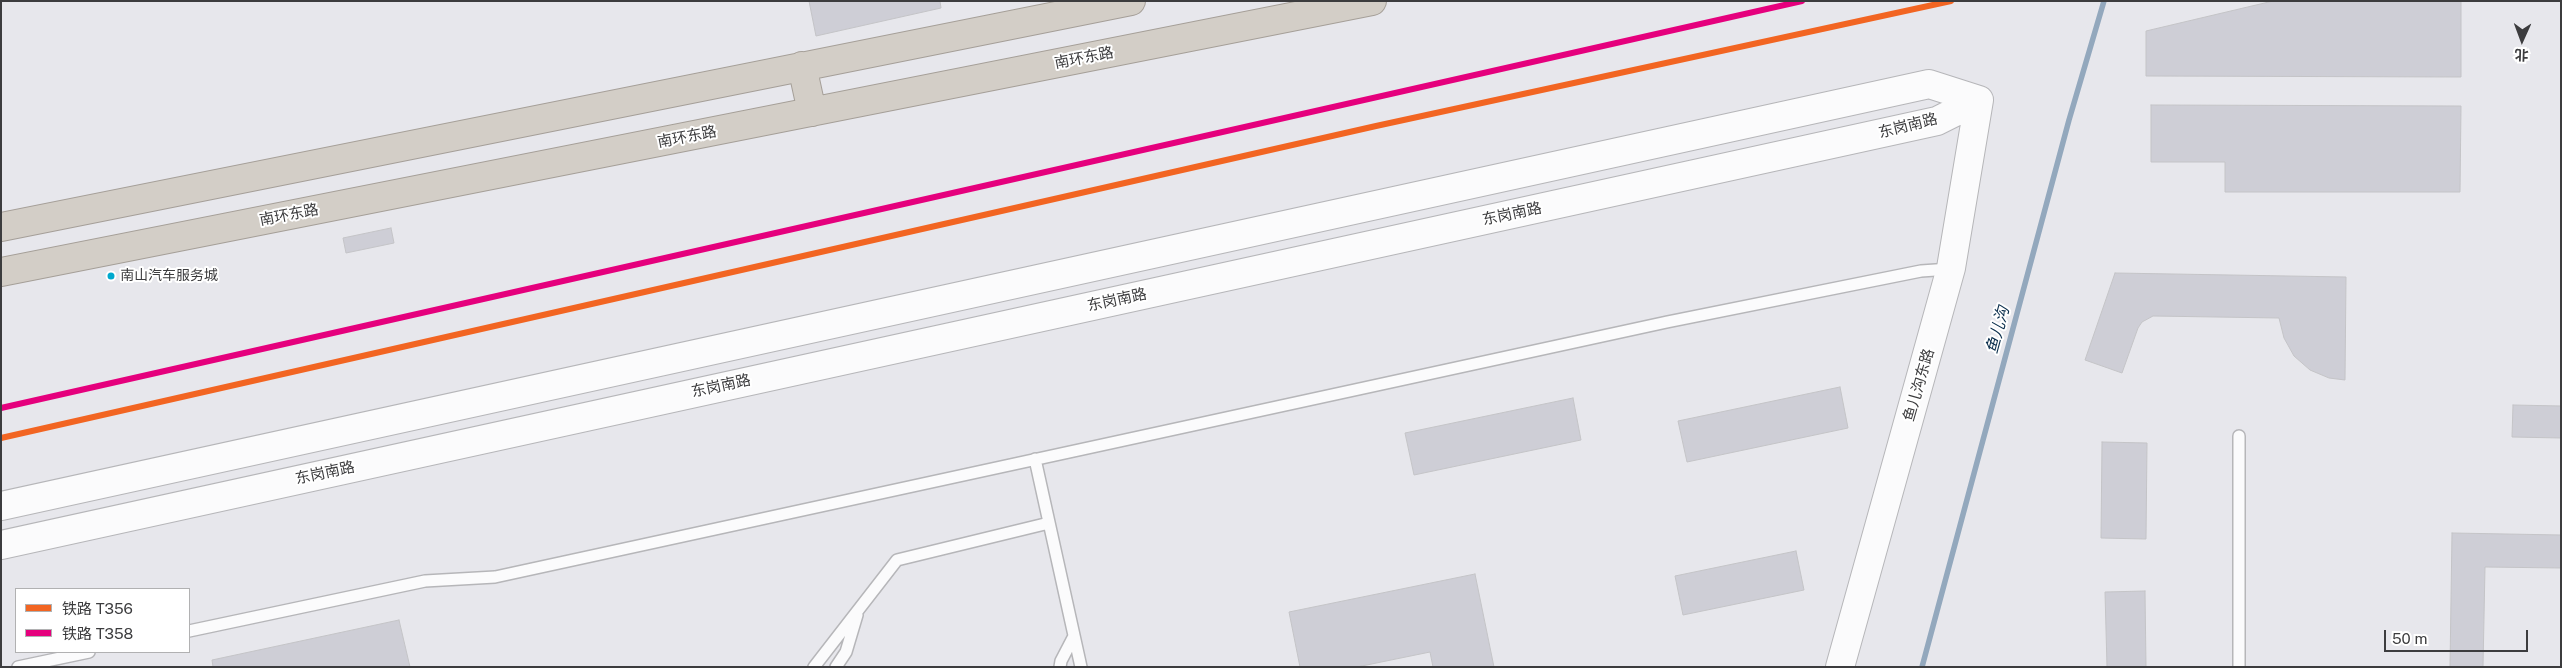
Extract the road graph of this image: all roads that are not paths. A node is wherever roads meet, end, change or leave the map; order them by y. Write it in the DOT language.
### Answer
graph roads {
  1 [pos="1131,1"];
  2 [pos="1372,1"];
  3 [pos="802,66"];
  4 [pos="1979,100"];
  5 [pos="812,112"];
  6 [pos="6,221"];
  7 [pos="1951,268"];
  8 [pos="1,272"];
  9 [pos="2240,436"];
  10 [pos="1035,459"];
  11 [pos="1,506"];
  12 [pos="1049,523"];
  13 [pos="1,545"];
  14 [pos="859,609"];
  15 [pos="190,631"];
  16 [pos="1074,636"];
  17 [pos="84,653"];
  18 [pos="18,667"];
  19 [pos="814,667"];
  20 [pos="836,667"];
  21 [pos="1060,667"];
  22 [pos="1081,667"];
  23 [pos="1840,667"];
  24 [pos="2239,667"];
  1 -- 3 [label="highway"];
  2 -- 5 [label="highway, 南环东路"];
  3 -- 5 [label="highway"];
  3 -- 6 [label="highway"];
  4 -- 7 [label="street, 鱼儿沟东路"];
  4 -- 11 [label="street"];
  4 -- 13 [label="street, 东岗南路"];
  5 -- 8 [label="highway, 南环东路"];
  7 -- 10 [label="lane"];
  7 -- 23 [label="street, 鱼儿沟东路"];
  9 -- 24 [label="lane"];
  10 -- 12 [label="lane"];
  10 -- 15 [label="lane"];
  12 -- 14 [label="lane"];
  12 -- 16 [label="lane"];
  14 -- 19 [label="lane"];
  14 -- 20 [label="lane"];
  16 -- 21 [label="lane"];
  16 -- 22 [label="lane"];
  17 -- 18 [label="lane"];
}
